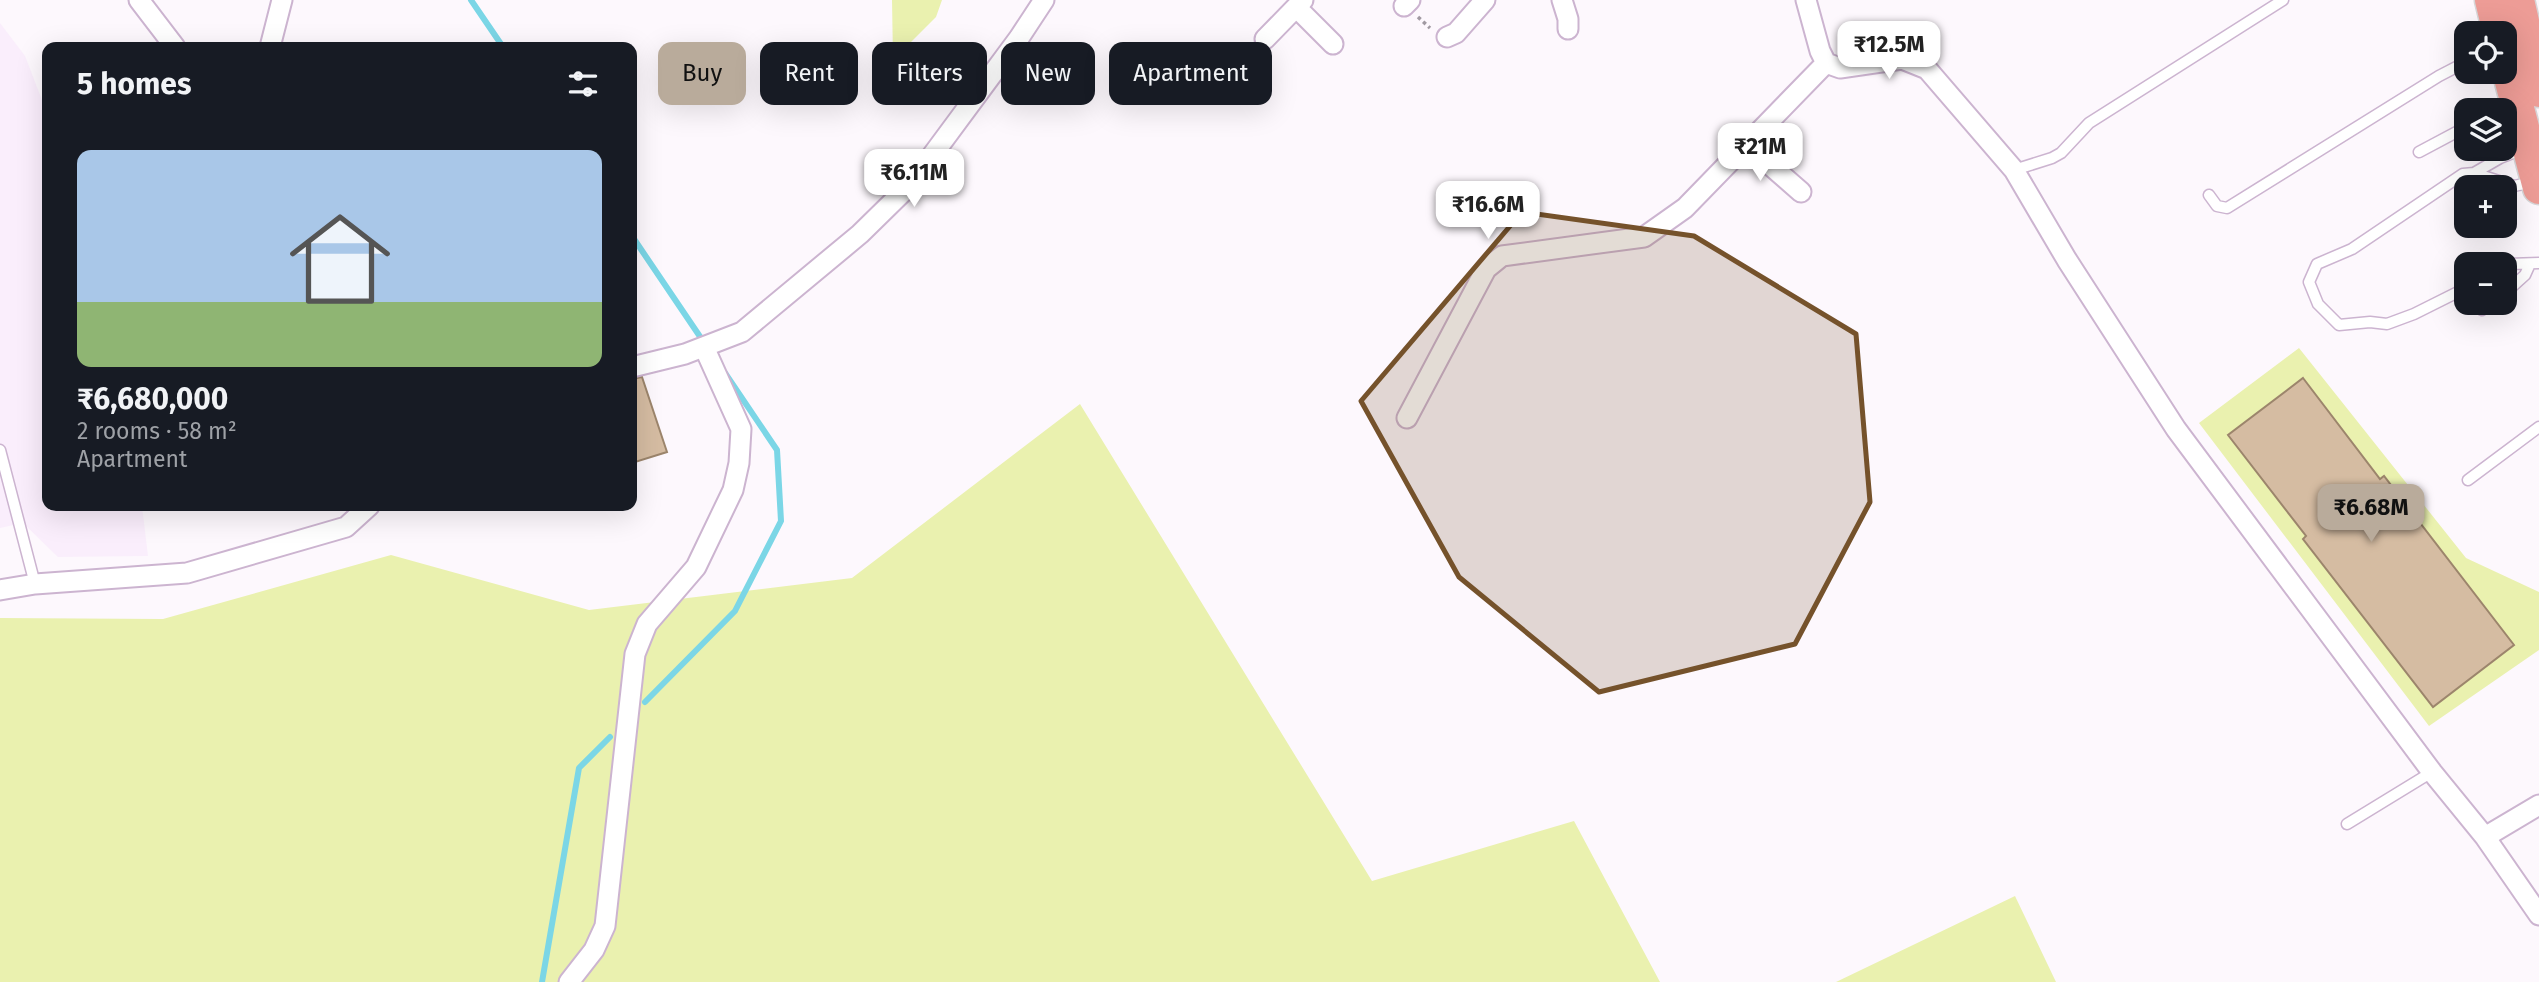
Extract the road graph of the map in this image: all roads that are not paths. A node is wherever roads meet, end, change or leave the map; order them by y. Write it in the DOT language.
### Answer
graph roads {
  1 [pos="139,0"];
  2 [pos="282,0"];
  3 [pos="1044,0"];
  4 [pos="1485,0"];
  5 [pos="1562,0"];
  6 [pos="1806,0"];
  7 [pos="2283,0"];
  8 [pos="2491,0"];
  9 [pos="2518,0"];
  10 [pos="1300,4"];
  11 [pos="2496,21"];
  12 [pos="1568,29"];
  13 [pos="1447,37"];
  14 [pos="1265,39"];
  15 [pos="171,42"];
  16 [pos="271,42"];
  17 [pos="1334,44"];
  18 [pos="1826,63"];
  19 [pos="2454,68"];
  20 [pos="2520,100"];
  21 [pos="2454,133"];
  22 [pos="1746,144"];
  23 [pos="2527,147"];
  24 [pos="2419,152"];
  25 [pos="2014,170"];
  26 [pos="2474,173"];
  27 [pos="2538,185"];
  28 [pos="1801,192"];
  29 [pos="2209,195"];
  30 [pos="2534,264"];
  31 [pos="2517,282"];
  32 [pos="2454,294"];
  33 [pos="710,345"];
  34 [pos="637,366"];
  35 [pos="1407,418"];
  36 [pos="2539,427"];
  37 [pos="0,450"];
  38 [pos="2468,480"];
  39 [pos="364,511"];
  40 [pos="35,584"];
  41 [pos="0,590"];
  42 [pos="2432,772"];
  43 [pos="2539,805"];
  44 [pos="2347,824"];
  45 [pos="2486,837"];
  46 [pos="2539,915"];
  47 [pos="569,982"];
  1 -- 15 [label="street"];
  2 -- 16 [label="street"];
  3 -- 33 [label="street"];
  4 -- 13 [label="street"];
  5 -- 12 [label="street"];
  6 -- 18 [label="street"];
  7 -- 25 [label="lane"];
  8 -- 11 [label="main road"];
  9 -- 20 [label="main road"];
  10 -- 14 [label="street"];
  10 -- 17 [label="street"];
  18 -- 22 [label="street"];
  18 -- 25 [label="street"];
  19 -- 29 [label="lane"];
  20 -- 23 [label="main road"];
  21 -- 24 [label="lane"];
  22 -- 28 [label="street"];
  22 -- 35 [label="street"];
  23 -- 26 [label="lane"];
  23 -- 27 [label="main road"];
  25 -- 42 [label="street"];
  26 -- 27 [label="lane"];
  26 -- 32 [label="lane"];
  30 -- 31 [label="lane"];
  33 -- 34 [label="street"];
  33 -- 47 [label="street"];
  36 -- 38 [label="lane"];
  37 -- 40 [label="lane"];
  39 -- 40 [label="street"];
  40 -- 41 [label="street"];
  42 -- 44 [label="lane"];
  42 -- 45 [label="street"];
  43 -- 45 [label="street"];
  45 -- 46 [label="street"];
}
